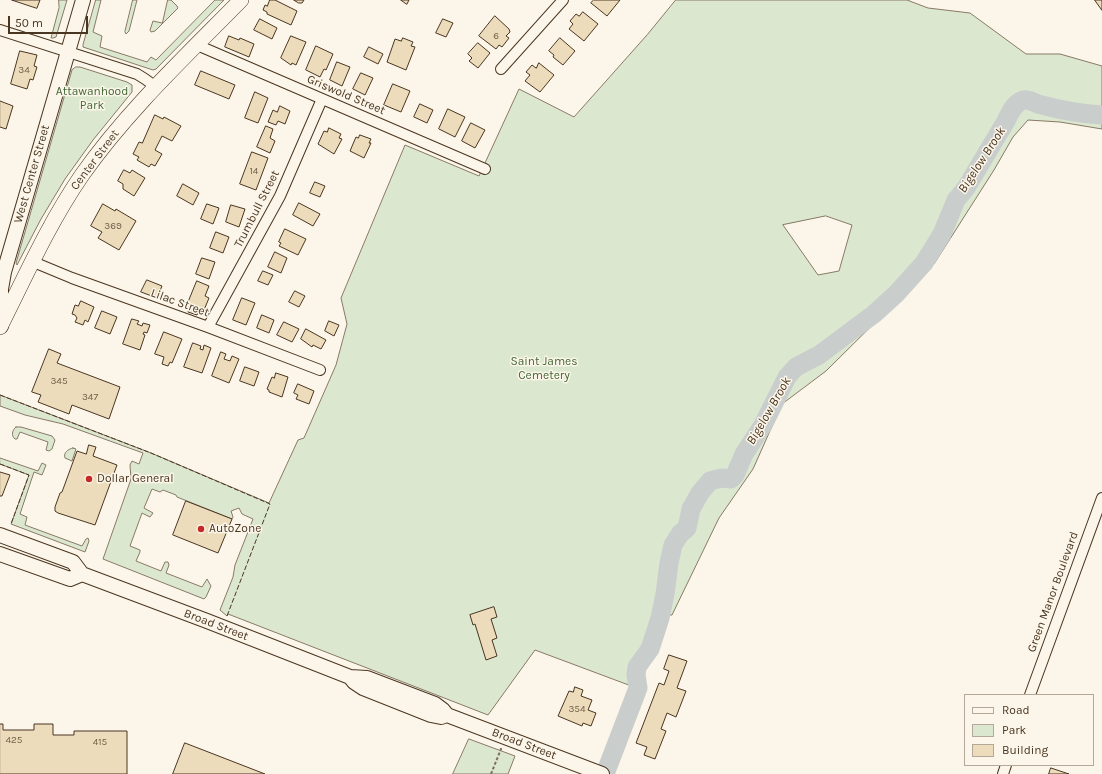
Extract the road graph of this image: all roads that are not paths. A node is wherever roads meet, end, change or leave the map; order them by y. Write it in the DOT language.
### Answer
graph roads {
  1 [pos="83,0"];
  2 [pos="241,0"];
  3 [pos="563,0"];
  4 [pos="0,30"];
  5 [pos="197,45"];
  6 [pos="68,52"];
  7 [pos="501,69"];
  8 [pos="156,87"];
  9 [pos="322,99"];
  10 [pos="485,169"];
  11 [pos="31,261"];
  12 [pos="0,327"];
  13 [pos="208,327"];
  14 [pos="320,370"];
  15 [pos="1102,498"];
  16 [pos="0,535"];
  17 [pos="0,554"];
  18 [pos="82,574"];
  19 [pos="1030,694"];
  20 [pos="600,773"];
  1 -- 6 [label="main road, West Center Street"];
  2 -- 5 [label="main road, Center Street"];
  3 -- 7 [label="street"];
  4 -- 6 [label="street"];
  5 -- 8 [label="main road, Center Street"];
  5 -- 9 [label="street, Griswold Street"];
  6 -- 8 [label="street"];
  6 -- 12 [label="main road, West Center Street"];
  8 -- 11 [label="main road, Center Street"];
  9 -- 10 [label="street, Griswold Street"];
  9 -- 13 [label="street, Trumbull Street"];
  11 -- 12 [label="main road, Center Street"];
  11 -- 13 [label="street, Lilac Street"];
  13 -- 14 [label="street, Lilac Street"];
  15 -- 19 [label="street, Green Manor Boulevard"];
  16 -- 18 [label="main road, Broad Street"];
  17 -- 18 [label="main road, Broad Street"];
  18 -- 20 [label="main road, Broad Street"];
}
